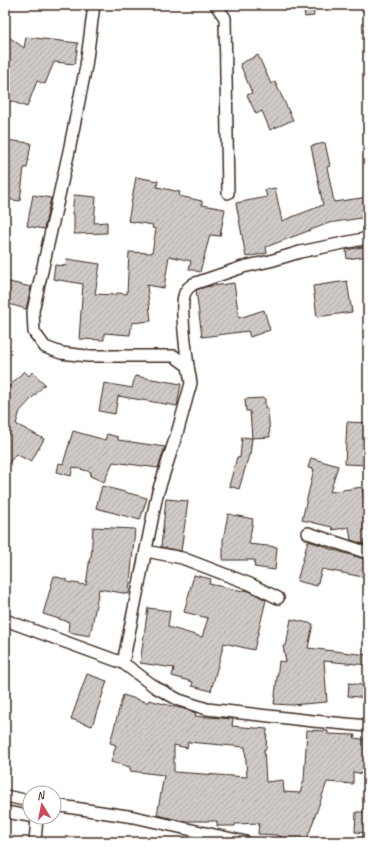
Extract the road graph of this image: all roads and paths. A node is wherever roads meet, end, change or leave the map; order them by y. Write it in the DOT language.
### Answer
graph roads {
  1 [pos="94,5"];
  2 [pos="216,5"];
  3 [pos="228,193"];
  4 [pos="368,238"];
  5 [pos="188,366"];
  6 [pos="308,533"];
  7 [pos="146,551"];
  8 [pos="368,553"];
  9 [pos="278,598"];
  10 [pos="5,620"];
  11 [pos="123,663"];
  12 [pos="368,726"];
  13 [pos="5,796"];
  14 [pos="22,799"];
  15 [pos="62,806"];
  16 [pos="73,808"];
  17 [pos="62,811"];
  18 [pos="5,812"];
  19 [pos="22,815"];
  20 [pos="36,825"];
  21 [pos="35,842"];
  22 [pos="246,842"];
  1 -- 5 [label="street"];
  2 -- 3 [label="street"];
  4 -- 5 [label="street"];
  5 -- 7 [label="street"];
  6 -- 8 [label="street"];
  7 -- 9 [label="street"];
  7 -- 11 [label="street"];
  10 -- 11 [label="street"];
  11 -- 12 [label="street"];
  13 -- 14 [label="street"];
  15 -- 16 [label="street"];
  16 -- 17 [label="street"];
  16 -- 22 [label="street"];
  18 -- 19 [label="street"];
  20 -- 21 [label="street"];
}
